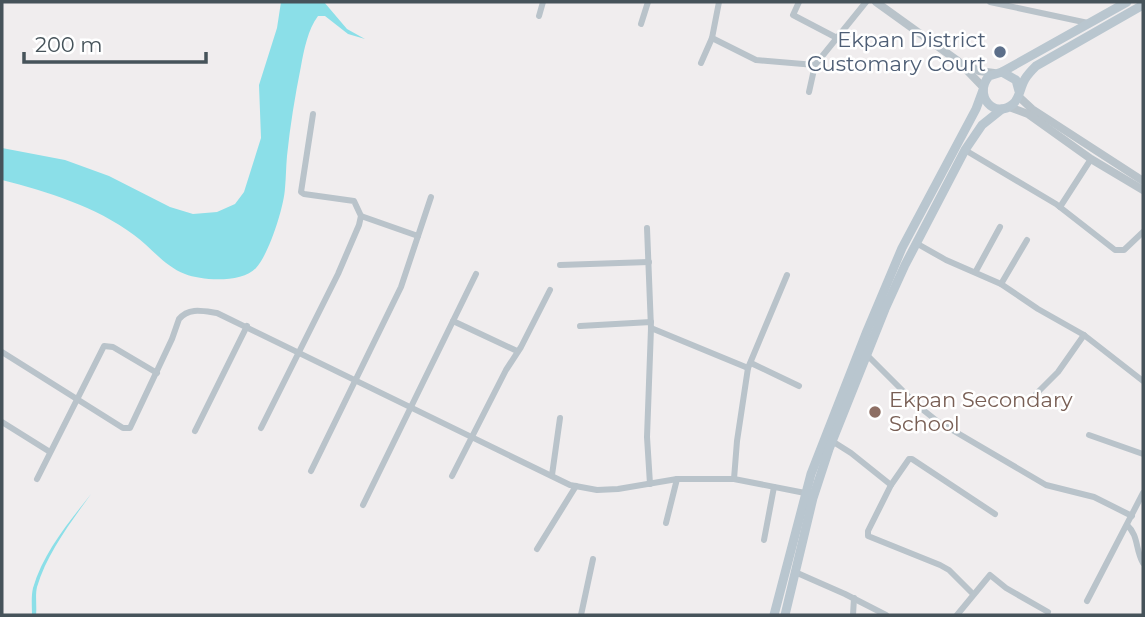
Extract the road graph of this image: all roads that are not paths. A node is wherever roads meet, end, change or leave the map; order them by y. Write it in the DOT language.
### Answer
graph roads {
  1 [pos="543,2"];
  2 [pos="648,2"];
  3 [pos="719,2"];
  4 [pos="799,2"];
  5 [pos="866,2"];
  6 [pos="876,2"];
  7 [pos="990,2"];
  8 [pos="1127,2"];
  9 [pos="1143,5"];
  10 [pos="539,16"];
  11 [pos="1088,23"];
  12 [pos="641,24"];
  13 [pos="712,38"];
  14 [pos="836,38"];
  15 [pos="958,61"];
  16 [pos="701,63"];
  17 [pos="815,65"];
  18 [pos="998,73"];
  19 [pos="983,89"];
  20 [pos="809,92"];
  21 [pos="1019,94"];
  22 [pos="1006,108"];
  23 [pos="1030,112"];
  24 [pos="313,114"];
  25 [pos="965,150"];
  26 [pos="1091,159"];
  27 [pos="1143,181"];
  28 [pos="1143,190"];
  29 [pos="431,197"];
  30 [pos="1060,207"];
  31 [pos="361,216"];
  32 [pos="1000,227"];
  33 [pos="647,228"];
  34 [pos="1143,232"];
  35 [pos="418,236"];
  36 [pos="1027,240"];
  37 [pos="916,243"];
  38 [pos="649,262"];
  39 [pos="560,265"];
  40 [pos="976,271"];
  41 [pos="476,274"];
  42 [pos="787,275"];
  43 [pos="1001,284"];
  44 [pos="550,289"];
  45 [pos="453,321"];
  46 [pos="651,325"];
  47 [pos="247,326"];
  48 [pos="580,326"];
  49 [pos="1084,335"];
  50 [pos="299,351"];
  51 [pos="517,351"];
  52 [pos="2,352"];
  53 [pos="866,354"];
  54 [pos="750,365"];
  55 [pos="156,373"];
  56 [pos="355,378"];
  57 [pos="1143,381"];
  58 [pos="799,386"];
  59 [pos="1036,394"];
  60 [pos="76,399"];
  61 [pos="411,406"];
  62 [pos="560,418"];
  63 [pos="2,422"];
  64 [pos="261,428"];
  65 [pos="195,431"];
  66 [pos="1090,435"];
  67 [pos="472,437"];
  68 [pos="832,441"];
  69 [pos="50,452"];
  70 [pos="1143,454"];
  71 [pos="312,471"];
  72 [pos="552,475"];
  73 [pos="452,476"];
  74 [pos="677,479"];
  75 [pos="734,479"];
  76 [pos="37,480"];
  77 [pos="650,484"];
  78 [pos="891,485"];
  79 [pos="576,486"];
  80 [pos="774,487"];
  81 [pos="805,492"];
  82 [pos="1143,494"];
  83 [pos="363,505"];
  84 [pos="995,514"];
  85 [pos="1132,516"];
  86 [pos="666,523"];
  87 [pos="1127,524"];
  88 [pos="764,540"];
  89 [pos="537,549"];
  90 [pos="593,559"];
  91 [pos="1143,563"];
  92 [pos="795,572"];
  93 [pos="973,594"];
  94 [pos="854,598"];
  95 [pos="1087,601"];
  96 [pos="1050,614"];
  97 [pos="582,615"];
  98 [pos="774,615"];
  99 [pos="785,615"];
  100 [pos="853,615"];
  101 [pos="886,615"];
  102 [pos="957,615"];
  1 -- 10 [label="street"];
  2 -- 12 [label="street"];
  3 -- 13 [label="street"];
  4 -- 14 [label="street"];
  5 -- 14 [label="street"];
  6 -- 15 [label="street"];
  7 -- 11 [label="street"];
  8 -- 11 [label="main road"];
  9 -- 21 [label="main road"];
  11 -- 18 [label="main road"];
  13 -- 16 [label="street"];
  13 -- 17 [label="street"];
  14 -- 17 [label="street"];
  15 -- 18 [label="street"];
  15 -- 19 [label="street"];
  17 -- 20 [label="street"];
  18 -- 19 [label="main road"];
  18 -- 21 [label="main road"];
  19 -- 22 [label="main road"];
  19 -- 81 [label="main road"];
  21 -- 22 [label="main road"];
  21 -- 23 [label="street"];
  22 -- 23 [label="street"];
  22 -- 25 [label="main road"];
  23 -- 26 [label="street"];
  23 -- 27 [label="street"];
  24 -- 31 [label="street"];
  25 -- 30 [label="street"];
  25 -- 37 [label="main road"];
  26 -- 28 [label="street"];
  26 -- 30 [label="street"];
  29 -- 35 [label="street"];
  30 -- 34 [label="street"];
  31 -- 35 [label="street"];
  31 -- 50 [label="street"];
  32 -- 40 [label="street"];
  33 -- 38 [label="street"];
  35 -- 56 [label="street"];
  36 -- 43 [label="street"];
  37 -- 40 [label="street"];
  37 -- 53 [label="main road"];
  38 -- 39 [label="street"];
  38 -- 46 [label="street"];
  40 -- 43 [label="street"];
  41 -- 45 [label="street"];
  42 -- 54 [label="street"];
  43 -- 49 [label="street"];
  44 -- 51 [label="street"];
  45 -- 51 [label="street"];
  45 -- 61 [label="street"];
  46 -- 48 [label="street"];
  46 -- 54 [label="street"];
  46 -- 77 [label="street"];
  47 -- 50 [label="street"];
  47 -- 55 [label="street"];
  47 -- 65 [label="street"];
  49 -- 57 [label="street"];
  49 -- 59 [label="street"];
  50 -- 56 [label="street"];
  50 -- 64 [label="street"];
  51 -- 67 [label="street"];
  52 -- 60 [label="street"];
  53 -- 68 [label="main road"];
  53 -- 85 [label="street"];
  54 -- 58 [label="street"];
  54 -- 75 [label="street"];
  55 -- 60 [label="street"];
  55 -- 60 [label="street"];
  56 -- 61 [label="street"];
  56 -- 71 [label="street"];
  60 -- 69 [label="street"];
  61 -- 67 [label="street"];
  61 -- 83 [label="street"];
  62 -- 72 [label="street"];
  63 -- 69 [label="street"];
  66 -- 70 [label="street"];
  67 -- 72 [label="street"];
  67 -- 73 [label="street"];
  68 -- 78 [label="street"];
  68 -- 92 [label="main road"];
  69 -- 76 [label="street"];
  72 -- 79 [label="street"];
  74 -- 75 [label="street"];
  74 -- 77 [label="street"];
  74 -- 86 [label="street"];
  75 -- 80 [label="street"];
  77 -- 79 [label="street"];
  78 -- 84 [label="street"];
  78 -- 93 [label="street"];
  79 -- 89 [label="street"];
  80 -- 81 [label="street"];
  80 -- 88 [label="street"];
  81 -- 98 [label="main road"];
  82 -- 85 [label="street"];
  85 -- 87 [label="street"];
  87 -- 91 [label="street"];
  87 -- 95 [label="street"];
  90 -- 97 [label="street"];
  92 -- 94 [label="street"];
  92 -- 99 [label="main road"];
  93 -- 96 [label="street"];
  93 -- 102 [label="street"];
  94 -- 100 [label="street"];
  94 -- 101 [label="street"];
}
